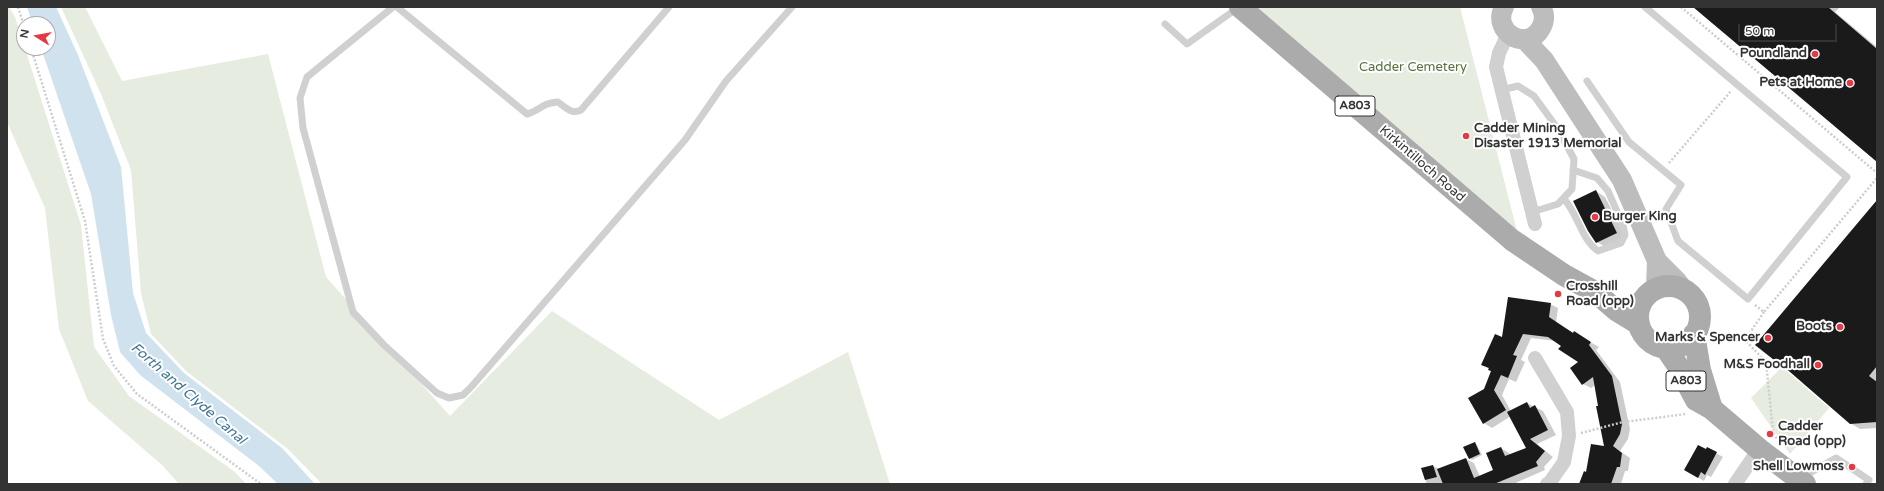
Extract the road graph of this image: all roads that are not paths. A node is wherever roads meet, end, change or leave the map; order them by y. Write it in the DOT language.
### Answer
graph roads {
  1 [pos="393,7"];
  2 [pos="396,7"];
  3 [pos="669,7"];
  4 [pos="792,7"];
  5 [pos="1240,7"];
  6 [pos="1644,7"];
  7 [pos="1501,9"];
  8 [pos="1534,23"];
  9 [pos="1165,24"];
  10 [pos="1587,81"];
  11 [pos="1500,90"];
  12 [pos="1574,170"];
  13 [pos="1564,198"];
  14 [pos="1534,218"];
  15 [pos="1657,261"];
  16 [pos="1683,289"];
  17 [pos="1595,292"];
  18 [pos="1650,293"];
  19 [pos="1639,324"];
  20 [pos="1694,334"];
  21 [pos="1665,347"];
  22 [pos="1535,358"];
  23 [pos="1712,409"];
  24 [pos="1769,446"];
  25 [pos="1802,481"];
  26 [pos="1547,484"];
  27 [pos="1735,484"];
  28 [pos="1866,484"];
  1 -- 4 [label="lane"];
  2 -- 3 [label="lane"];
  5 -- 9 [label="lane"];
  5 -- 17 [label="main road, Kirkintilloch Road / A803"];
  6 -- 10 [label="lane"];
  7 -- 8 [label="main road"];
  8 -- 11 [label="street"];
  8 -- 15 [label="main road"];
  11 -- 12 [label="lane"];
  11 -- 14 [label="street"];
  12 -- 13 [label="lane"];
  12 -- 13 [label="lane"];
  13 -- 14 [label="lane"];
  15 -- 16 [label="main road"];
  15 -- 18 [label="main road"];
  16 -- 18 [label="main road, A803"];
  16 -- 20 [label="main road, A803"];
  17 -- 18 [label="main road, Kirkintilloch Road / A803"];
  17 -- 19 [label="main road, Kirkintilloch Road / A803"];
  18 -- 19 [label="main road"];
  19 -- 21 [label="main road, A803"];
  20 -- 21 [label="main road"];
  20 -- 23 [label="main road, A803"];
  21 -- 23 [label="main road, A803"];
  22 -- 26 [label="street"];
  23 -- 24 [label="main road, A803"];
  24 -- 25 [label="main road, A803"];
  24 -- 27 [label="street"];
  25 -- 28 [label="lane"];
}
